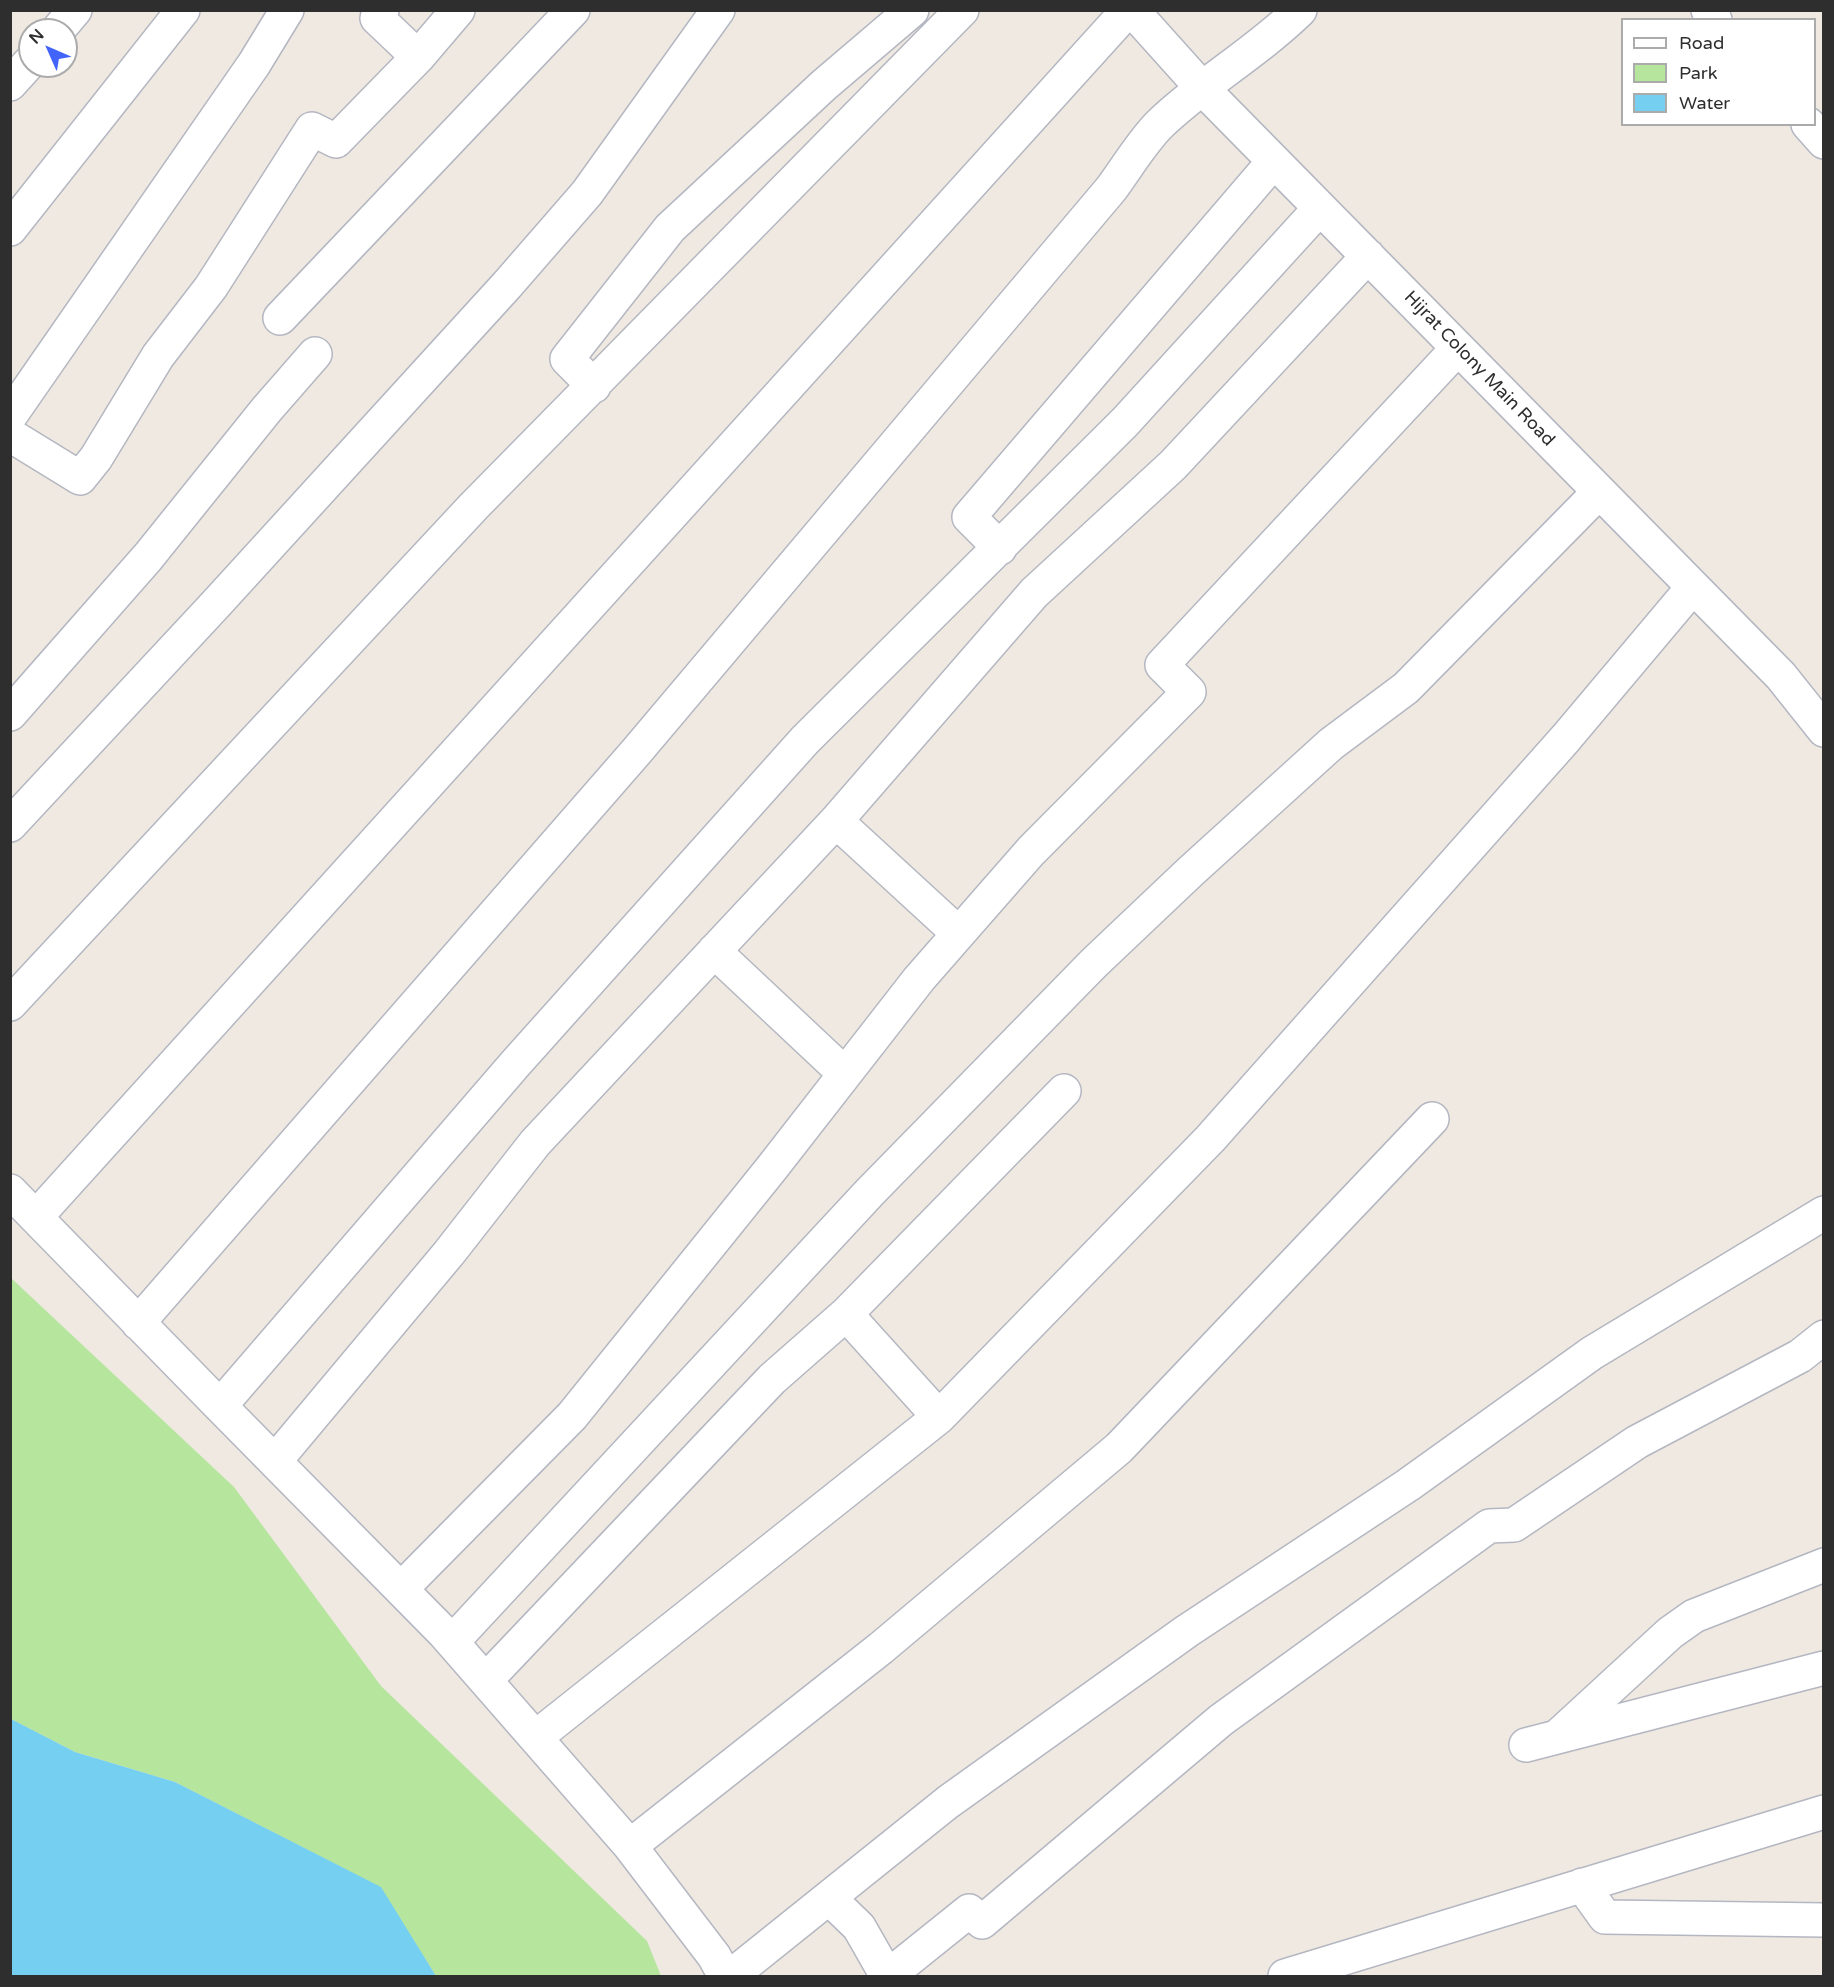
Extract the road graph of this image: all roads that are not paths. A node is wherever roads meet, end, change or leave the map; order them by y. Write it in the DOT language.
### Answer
graph roads {
  1 [pos="183,10"];
  2 [pos="287,10"];
  3 [pos="382,10"];
  4 [pos="458,10"];
  5 [pos="573,10"];
  6 [pos="718,10"];
  7 [pos="912,10"];
  8 [pos="963,10"];
  9 [pos="1128,10"];
  10 [pos="1132,10"];
  11 [pos="1300,10"];
  12 [pos="418,57"];
  13 [pos="1202,88"];
  14 [pos="1810,126"];
  15 [pos="1824,142"];
  16 [pos="1274,161"];
  17 [pos="1320,208"];
  18 [pos="10,229"];
  19 [pos="1368,256"];
  20 [pos="280,318"];
  21 [pos="1458,348"];
  22 [pos="315,354"];
  23 [pos="594,386"];
  24 [pos="10,416"];
  25 [pos="10,435"];
  26 [pos="1599,492"];
  27 [pos="1000,548"];
  28 [pos="1693,587"];
  29 [pos="10,714"];
  30 [pos="1824,730"];
  31 [pos="836,821"];
  32 [pos="10,825"];
  33 [pos="958,933"];
  34 [pos="714,951"];
  35 [pos="10,1004"];
  36 [pos="844,1074"];
  37 [pos="1064,1090"];
  38 [pos="1432,1119"];
  39 [pos="10,1191"];
  40 [pos="1824,1213"];
  41 [pos="36,1217"];
  42 [pos="846,1314"];
  43 [pos="138,1323"];
  44 [pos="1824,1337"];
  45 [pos="220,1406"];
  46 [pos="939,1417"];
  47 [pos="275,1461"];
  48 [pos="1824,1565"];
  49 [pos="401,1589"];
  50 [pos="452,1642"];
  51 [pos="1824,1668"];
  52 [pos="486,1680"];
  53 [pos="536,1737"];
  54 [pos="1558,1737"];
  55 [pos="1526,1745"];
  56 [pos="1824,1812"];
  57 [pos="630,1846"];
  58 [pos="1582,1886"];
  59 [pos="829,1898"];
  60 [pos="1824,1920"];
  61 [pos="725,1977"];
  62 [pos="731,1977"];
  63 [pos="888,1977"];
  64 [pos="1285,1977"];
  1 -- 18 [label="street"];
  2 -- 24 [label="street"];
  3 -- 12 [label="street"];
  4 -- 12 [label="street"];
  5 -- 20 [label="street"];
  6 -- 32 [label="street"];
  7 -- 23 [label="street"];
  8 -- 23 [label="street"];
  9 -- 41 [label="street"];
  10 -- 13 [label="street, Hijrat Colony Main Road"];
  11 -- 13 [label="street"];
  12 -- 25 [label="street"];
  13 -- 16 [label="street, Hijrat Colony Main Road"];
  13 -- 43 [label="street"];
  14 -- 15 [label="street"];
  16 -- 17 [label="street, Hijrat Colony Main Road"];
  16 -- 27 [label="street"];
  17 -- 19 [label="street, Hijrat Colony Main Road"];
  17 -- 27 [label="street"];
  19 -- 21 [label="street, Hijrat Colony Main Road"];
  19 -- 31 [label="street"];
  21 -- 26 [label="street, Hijrat Colony Main Road"];
  21 -- 33 [label="street"];
  22 -- 29 [label="street"];
  23 -- 35 [label="street"];
  26 -- 28 [label="street, Hijrat Colony Main Road"];
  26 -- 50 [label="street"];
  27 -- 45 [label="street"];
  28 -- 30 [label="street, Hijrat Colony Main Road"];
  28 -- 46 [label="street"];
  31 -- 33 [label="street"];
  31 -- 34 [label="street"];
  33 -- 36 [label="street"];
  34 -- 36 [label="street"];
  34 -- 47 [label="street"];
  36 -- 49 [label="street"];
  37 -- 42 [label="street"];
  38 -- 57 [label="street"];
  39 -- 41 [label="street"];
  40 -- 59 [label="street"];
  41 -- 43 [label="street"];
  42 -- 46 [label="street"];
  42 -- 52 [label="street"];
  43 -- 45 [label="street"];
  44 -- 63 [label="street"];
  45 -- 47 [label="street"];
  46 -- 53 [label="street"];
  47 -- 49 [label="street"];
  48 -- 54 [label="street"];
  49 -- 50 [label="street"];
  50 -- 52 [label="street"];
  51 -- 54 [label="street"];
  52 -- 53 [label="street"];
  53 -- 57 [label="street"];
  54 -- 55 [label="street"];
  56 -- 58 [label="street"];
  57 -- 61 [label="street"];
  58 -- 60 [label="street"];
  58 -- 64 [label="street"];
  59 -- 62 [label="street"];
  59 -- 63 [label="street"];
}
